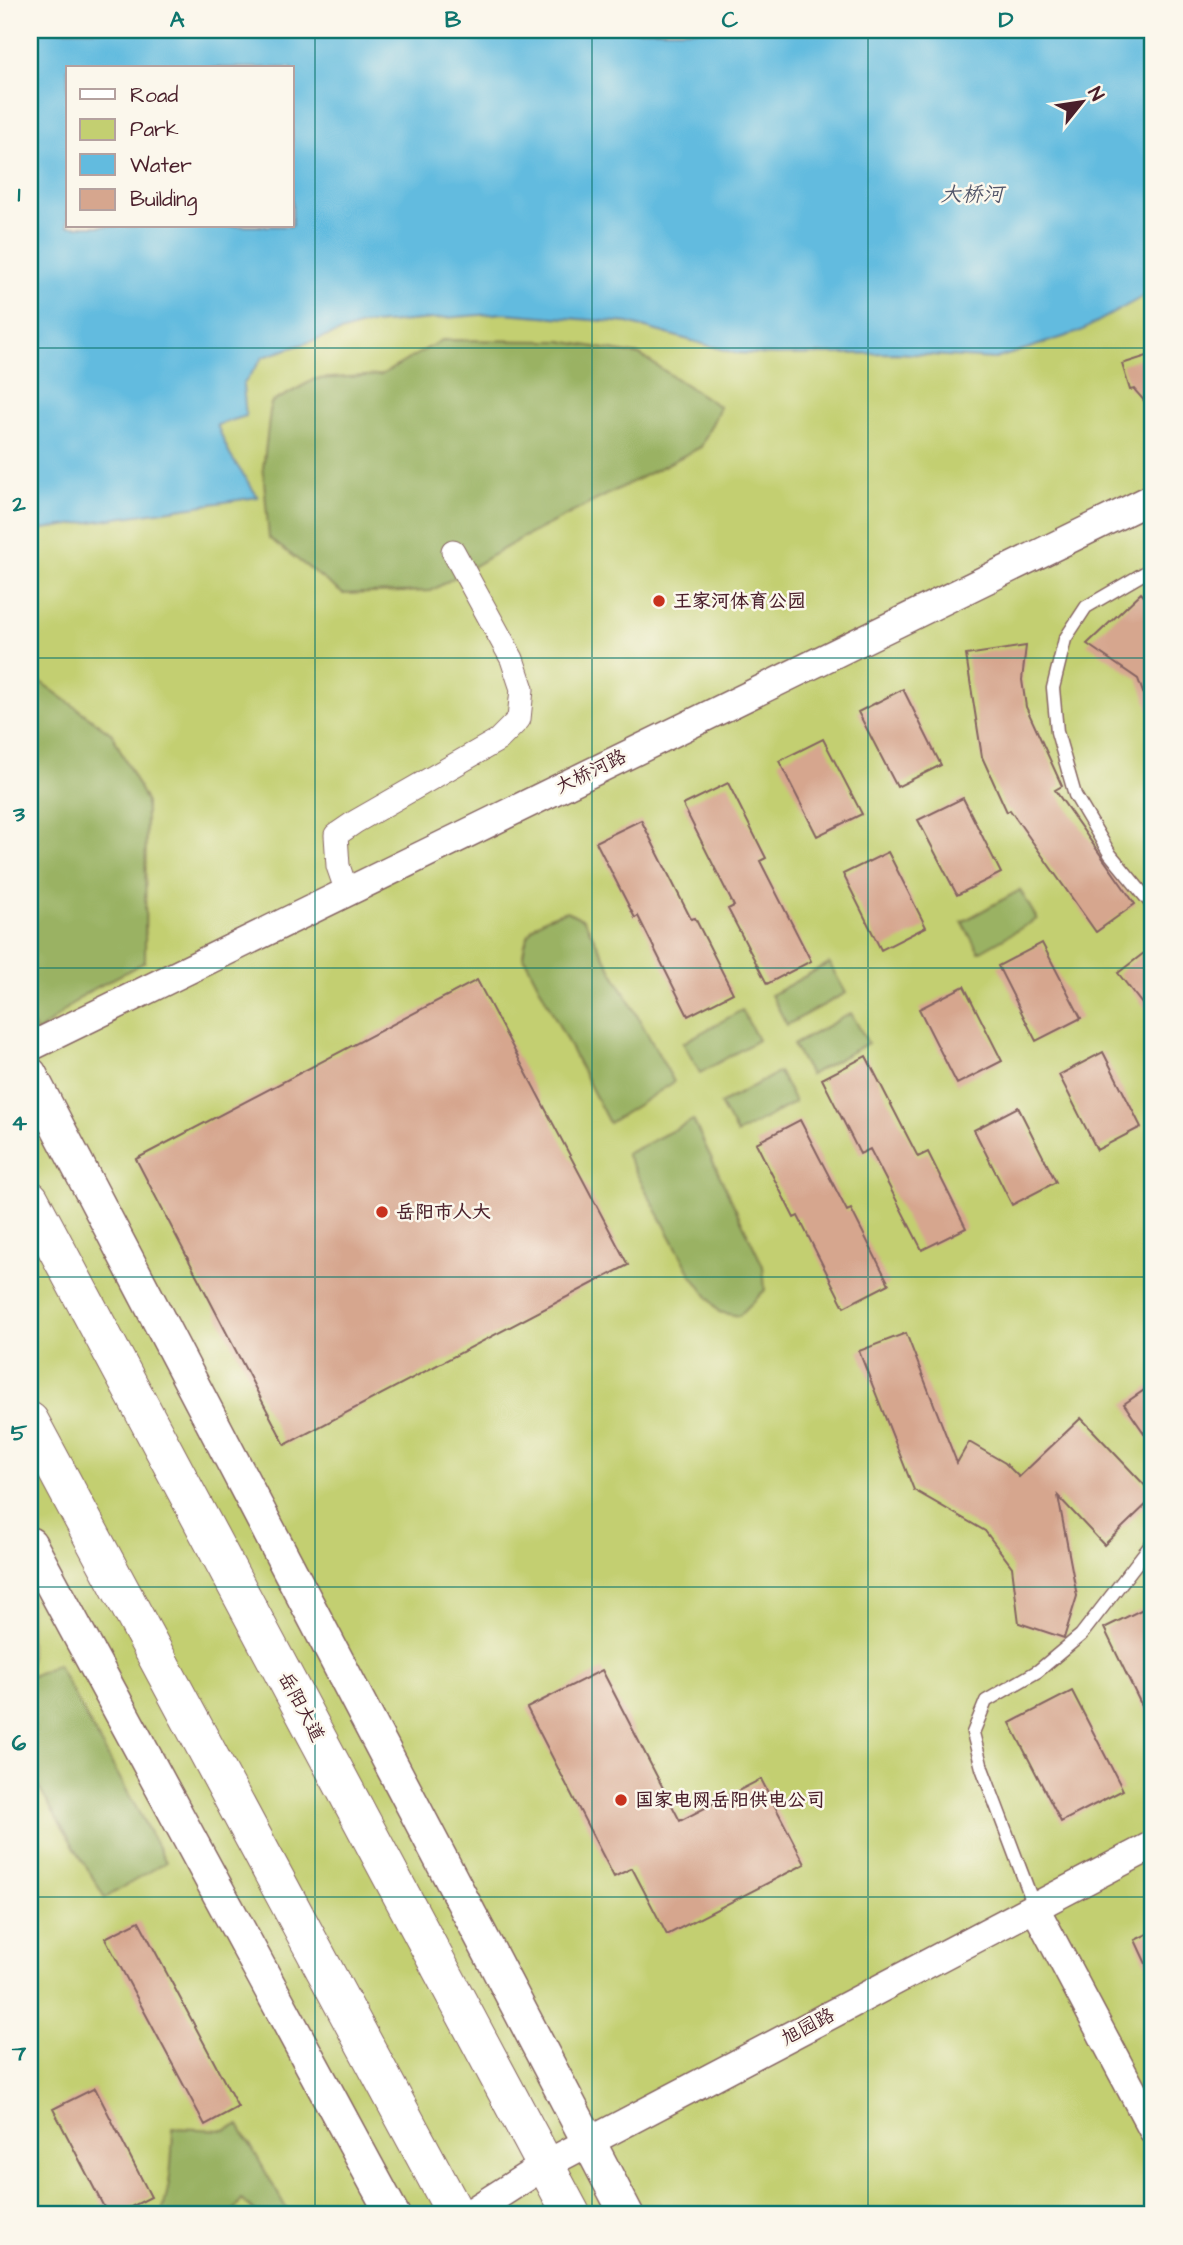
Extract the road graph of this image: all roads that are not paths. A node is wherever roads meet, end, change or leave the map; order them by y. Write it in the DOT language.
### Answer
graph roads {
  1 [pos="1153,498"];
  2 [pos="453,551"];
  3 [pos="1153,568"];
  4 [pos="347,892"];
  5 [pos="1153,906"];
  6 [pos="30,1047"];
  7 [pos="30,1074"];
  8 [pos="30,1199"];
  9 [pos="30,1421"];
  10 [pos="1153,1542"];
  11 [pos="30,1544"];
  12 [pos="1153,1845"];
  13 [pos="1035,1908"];
  14 [pos="1153,2130"];
  15 [pos="587,2143"];
  16 [pos="545,2165"];
  17 [pos="393,2215"];
  18 [pos="456,2215"];
  19 [pos="467,2215"];
  20 [pos="572,2215"];
  21 [pos="627,2215"];
  1 -- 4 [label="street, 大桥河路"];
  2 -- 4 [label="street"];
  3 -- 5 [label="lane"];
  4 -- 6 [label="street, 大桥河路"];
  7 -- 15 [label="main road"];
  8 -- 16 [label="main road, 岳阳大道"];
  9 -- 18 [label="main road"];
  10 -- 13 [label="lane"];
  11 -- 17 [label="main road"];
  12 -- 13 [label="street, 旭园路"];
  13 -- 14 [label="street"];
  13 -- 15 [label="street, 旭园路"];
  15 -- 16 [label="street, 旭园路"];
  15 -- 21 [label="main road"];
  16 -- 19 [label="street, 旭园路"];
  16 -- 20 [label="main road, 岳阳大道"];
}
